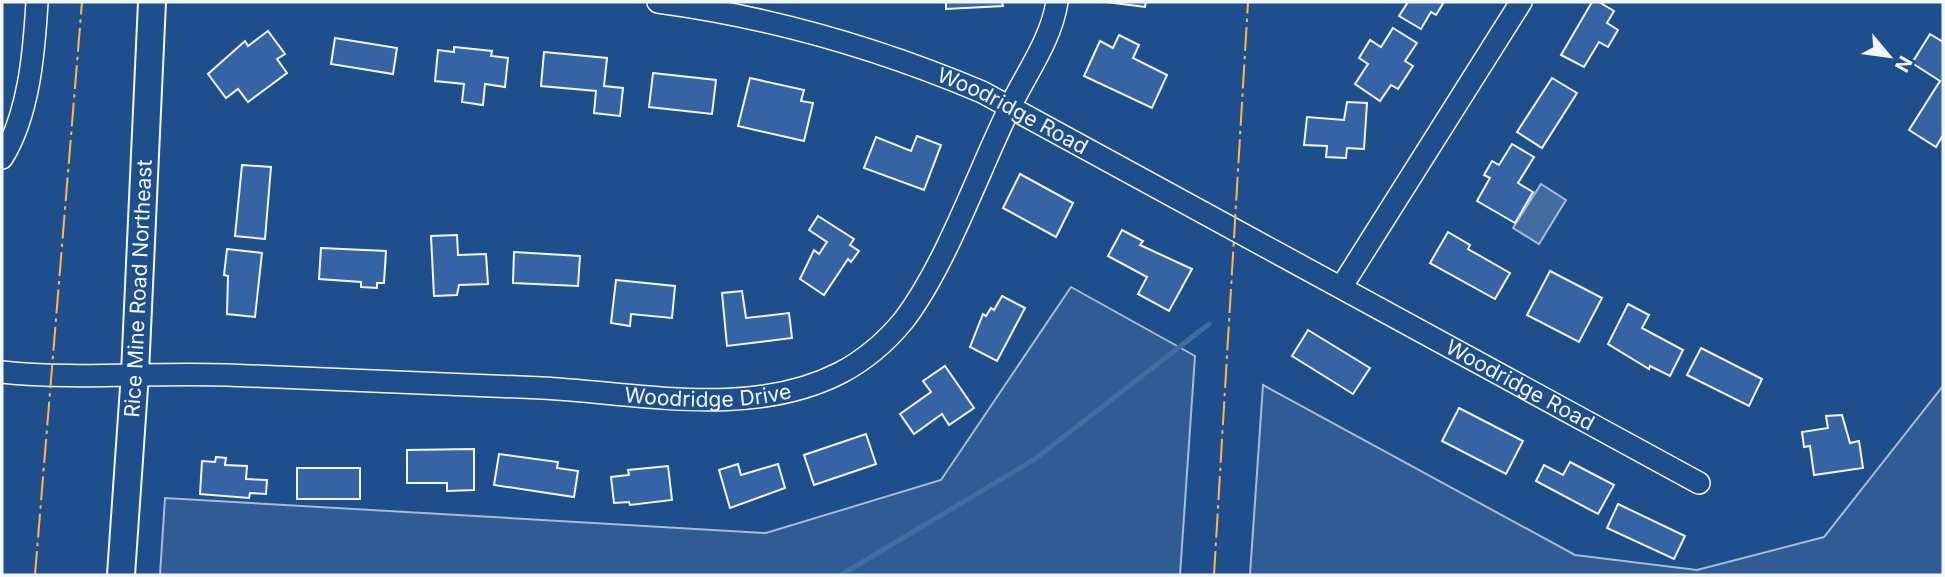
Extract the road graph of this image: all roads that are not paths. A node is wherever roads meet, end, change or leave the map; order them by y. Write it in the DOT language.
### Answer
graph roads {
  1 [pos="37,2"];
  2 [pos="152,2"];
  3 [pos="658,2"];
  4 [pos="1057,2"];
  5 [pos="1521,2"];
  6 [pos="1011,106"];
  7 [pos="2,158"];
  8 [pos="1342,286"];
  9 [pos="2,372"];
  10 [pos="135,373"];
  11 [pos="1699,483"];
  12 [pos="121,575"];
  1 -- 7 [label="street"];
  2 -- 10 [label="main road, Rice Mine Road Northeast"];
  3 -- 6 [label="street, Woodridge Road"];
  4 -- 6 [label="street, Woodridge Drive"];
  5 -- 8 [label="street"];
  6 -- 8 [label="street, Woodridge Road"];
  6 -- 10 [label="street, Woodridge Drive"];
  8 -- 11 [label="street, Woodridge Road"];
  9 -- 10 [label="street, Woodridge Drive"];
  10 -- 12 [label="main road, Rice Mine Road Northeast"];
}
